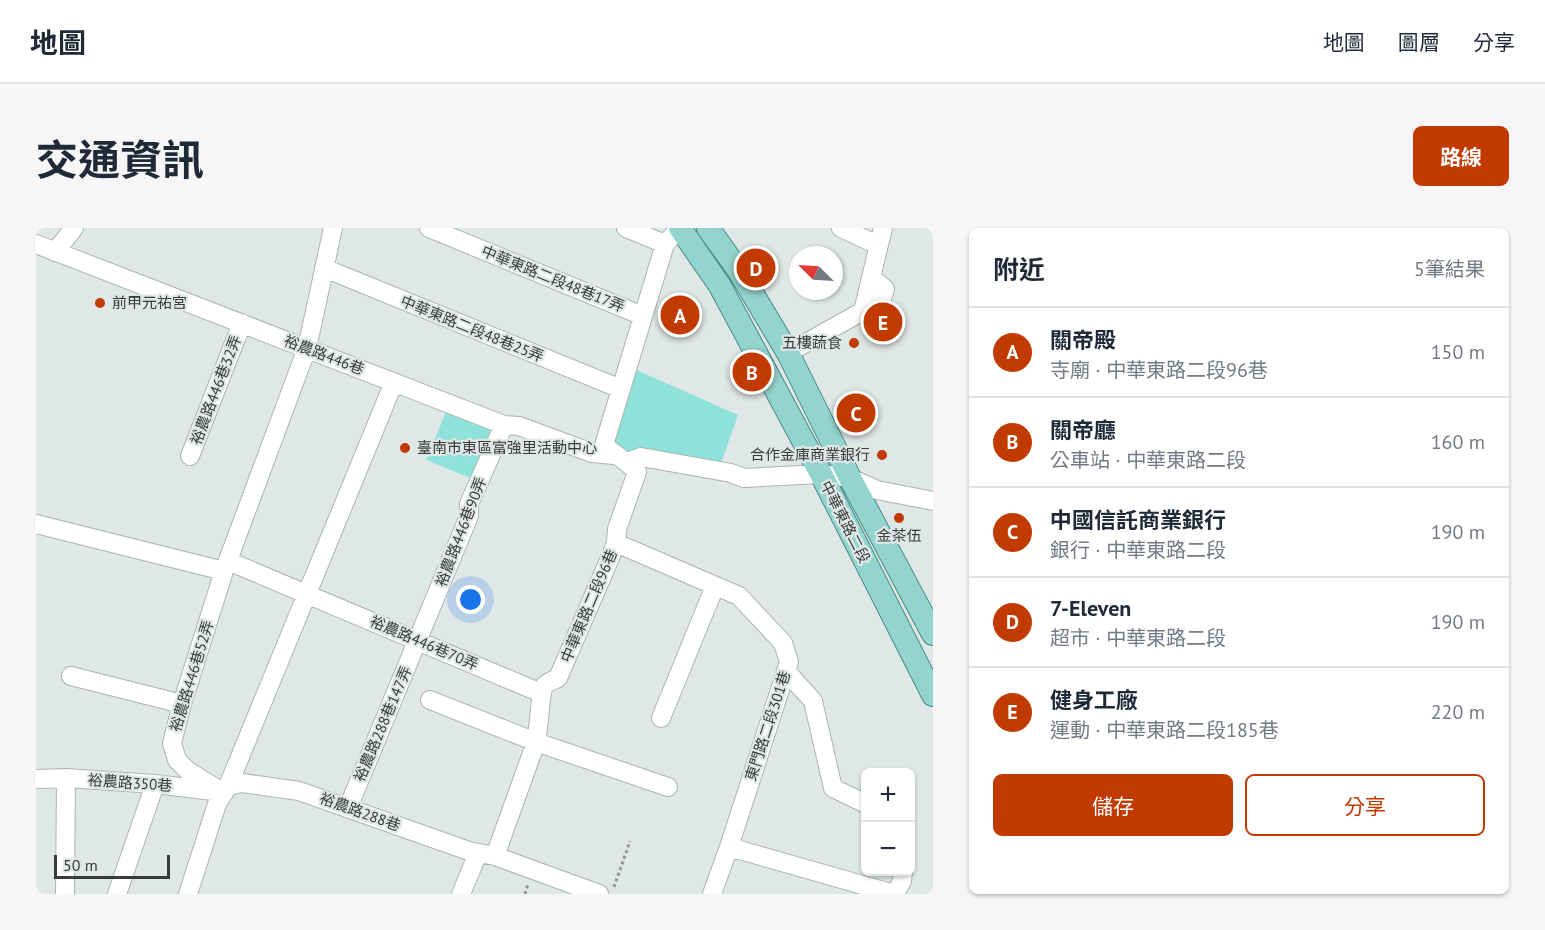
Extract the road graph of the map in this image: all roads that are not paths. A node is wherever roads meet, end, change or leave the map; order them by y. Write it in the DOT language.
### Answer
graph roads {
  1 [pos="74,228"];
  2 [pos="333,228"];
  3 [pos="429,228"];
  4 [pos="626,228"];
  5 [pos="680,228"];
  6 [pos="708,228"];
  7 [pos="841,228"];
  8 [pos="36,244"];
  9 [pos="665,244"];
  10 [pos="874,245"];
  11 [pos="55,252"];
  12 [pos="324,268"];
  13 [pos="643,315"];
  14 [pos="242,323"];
  15 [pos="307,348"];
  16 [pos="788,353"];
  17 [pos="394,382"];
  18 [pos="621,389"];
  19 [pos="504,426"];
  20 [pos="190,456"];
  21 [pos="621,458"];
  22 [pos="821,474"];
  23 [pos="850,478"];
  24 [pos="933,501"];
  25 [pos="36,524"];
  26 [pos="615,543"];
  27 [pos="226,566"];
  28 [pos="715,586"];
  29 [pos="307,593"];
  30 [pos="933,634"];
  31 [pos="419,640"];
  32 [pos="786,671"];
  33 [pos="71,676"];
  34 [pos="541,693"];
  35 [pos="933,695"];
  36 [pos="430,700"];
  37 [pos="182,704"];
  38 [pos="661,718"];
  39 [pos="536,742"];
  40 [pos="66,778"];
  41 [pos="36,779"];
  42 [pos="155,784"];
  43 [pos="668,787"];
  44 [pos="226,790"];
  45 [pos="861,802"];
  46 [pos="348,808"];
  47 [pos="729,848"];
  48 [pos="486,854"];
  49 [pos="903,876"];
  50 [pos="65,894"];
  51 [pos="117,894"];
  52 [pos="188,894"];
  53 [pos="461,894"];
  54 [pos="599,894"];
  55 [pos="712,894"];
  56 [pos="894,894"];
  1 -- 11 [label="street"];
  2 -- 12 [label="street, 裕農路446巷52弄"];
  3 -- 13 [label="street, 中華東路二段48巷17弄"];
  4 -- 9 [label="street"];
  5 -- 9 [label="street, 中華東路二段96巷"];
  5 -- 22 [label="main road, 中華東路二段"];
  6 -- 16 [label="main road, 中華東路二段"];
  7 -- 10 [label="street"];
  8 -- 11 [label="street, 裕農路446巷"];
  9 -- 13 [label="street, 中華東路二段96巷"];
  10 -- 16 [label="street"];
  11 -- 14 [label="street, 裕農路446巷"];
  12 -- 15 [label="street, 裕農路446巷52弄"];
  12 -- 18 [label="street, 中華東路二段48巷25弄"];
  13 -- 18 [label="street, 中華東路二段96巷"];
  14 -- 15 [label="street, 裕農路446巷"];
  14 -- 20 [label="street, 裕農路446巷32弄"];
  15 -- 17 [label="street, 裕農路446巷"];
  15 -- 27 [label="street, 裕農路446巷52弄"];
  16 -- 23 [label="main road, 中華東路二段"];
  17 -- 19 [label="street, 裕農路446巷"];
  17 -- 29 [label="street"];
  18 -- 21 [label="street, 中華東路二段96巷"];
  19 -- 21 [label="street, 裕農路446巷"];
  19 -- 31 [label="street, 裕農路446巷90弄"];
  21 -- 22 [label="street, 裕農路446巷"];
  21 -- 26 [label="street, 中華東路二段96巷"];
  22 -- 23 [label="street, 裕農路446巷"];
  22 -- 35 [label="main road, 中華東路二段"];
  23 -- 24 [label="street, 裕農路446巷"];
  23 -- 30 [label="main road, 中華東路二段"];
  25 -- 27 [label="street"];
  26 -- 28 [label="street, 東門路二段301巷"];
  26 -- 34 [label="street, 中華東路二段96巷"];
  27 -- 29 [label="street, 裕農路446巷70弄"];
  27 -- 37 [label="street, 裕農路446巷52弄"];
  28 -- 32 [label="street, 東門路二段301巷"];
  28 -- 38 [label="street"];
  29 -- 31 [label="street, 裕農路446巷70弄"];
  29 -- 44 [label="street"];
  31 -- 34 [label="street, 裕農路446巷70弄"];
  31 -- 46 [label="street, 裕農路288巷147弄"];
  32 -- 45 [label="street"];
  32 -- 47 [label="street, 東門路二段301巷"];
  33 -- 37 [label="street"];
  34 -- 39 [label="street"];
  36 -- 39 [label="street"];
  37 -- 44 [label="street, 裕農路446巷52弄"];
  39 -- 43 [label="street"];
  39 -- 48 [label="street"];
  40 -- 41 [label="street, 裕農路350巷"];
  40 -- 42 [label="street, 裕農路350巷"];
  40 -- 50 [label="street"];
  42 -- 44 [label="street, 裕農路350巷"];
  42 -- 51 [label="street"];
  44 -- 46 [label="street, 裕農路288巷"];
  44 -- 52 [label="street"];
  46 -- 48 [label="street, 裕農路288巷"];
  47 -- 55 [label="street, 東門路二段301巷"];
  47 -- 56 [label="street"];
  48 -- 53 [label="street"];
  48 -- 54 [label="street, 裕農路288巷"];
  49 -- 56 [label="street"];
}
